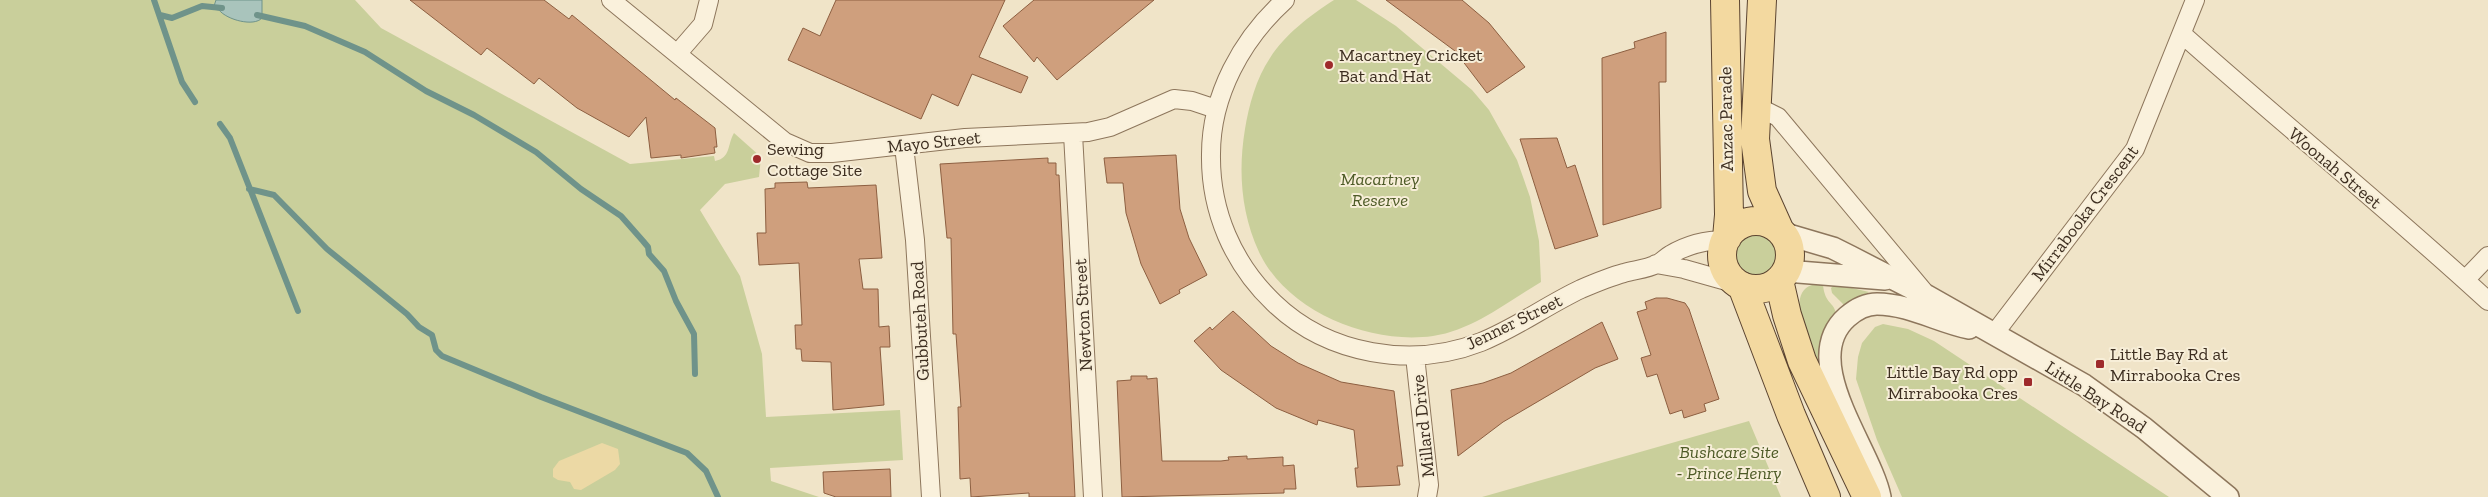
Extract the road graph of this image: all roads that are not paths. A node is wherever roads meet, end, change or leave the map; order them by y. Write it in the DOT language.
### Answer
graph roads {
  1 [pos="611,0"];
  2 [pos="709,0"];
  3 [pos="1285,0"];
  4 [pos="1725,0"];
  5 [pos="1762,0"];
  6 [pos="2196,0"];
  7 [pos="2182,34"];
  8 [pos="677,54"];
  9 [pos="1756,106"];
  10 [pos="1216,108"];
  11 [pos="1073,134"];
  12 [pos="904,146"];
  13 [pos="1780,231"];
  14 [pos="1726,239"];
  15 [pos="2488,256"];
  16 [pos="1656,264"];
  17 [pos="1783,275"];
  18 [pos="1893,279"];
  19 [pos="2465,280"];
  20 [pos="1742,285"];
  21 [pos="1927,296"];
  22 [pos="2488,301"];
  23 [pos="1994,334"];
  24 [pos="1415,356"];
  25 [pos="930,497"];
  26 [pos="1093,497"];
  27 [pos="1427,497"];
  28 [pos="1826,497"];
  29 [pos="1867,497"];
  30 [pos="1880,497"];
  31 [pos="2228,497"];
  1 -- 8 [label="street, Mayo Street"];
  2 -- 8 [label="street"];
  3 -- 10 [label="street, Jenner Street"];
  4 -- 14 [label="main road, Anzac Parade"];
  5 -- 9 [label="main road, Anzac Parade"];
  6 -- 7 [label="street, Mirrabooka Crescent"];
  7 -- 19 [label="street, Woonah Street"];
  7 -- 23 [label="street, Mirrabooka Crescent"];
  8 -- 12 [label="street, Mayo Street"];
  9 -- 13 [label="main road, Anzac Parade"];
  9 -- 21 [label="street, Little Bay Road"];
  10 -- 11 [label="street, Mayo Street"];
  10 -- 24 [label="street, Jenner Street"];
  11 -- 12 [label="street, Mayo Street"];
  11 -- 26 [label="street, Newton Street"];
  12 -- 25 [label="street, Gubbuteh Road"];
  13 -- 14 [label="main road"];
  13 -- 17 [label="main road"];
  13 -- 18 [label="street, Little Bay Road"];
  14 -- 16 [label="street, Jenner Street"];
  14 -- 20 [label="main road"];
  15 -- 19 [label="street"];
  16 -- 20 [label="street, Jenner Street"];
  16 -- 24 [label="street, Jenner Street"];
  17 -- 18 [label="street, Little Bay Road"];
  17 -- 20 [label="main road"];
  17 -- 29 [label="main road"];
  18 -- 21 [label="street, Little Bay Road"];
  19 -- 22 [label="street, Woonah Street"];
  20 -- 28 [label="main road"];
  21 -- 23 [label="street, Little Bay Road"];
  23 -- 30 [label="street"];
  23 -- 31 [label="street, Little Bay Road"];
  24 -- 27 [label="street, Millard Drive"];
}
